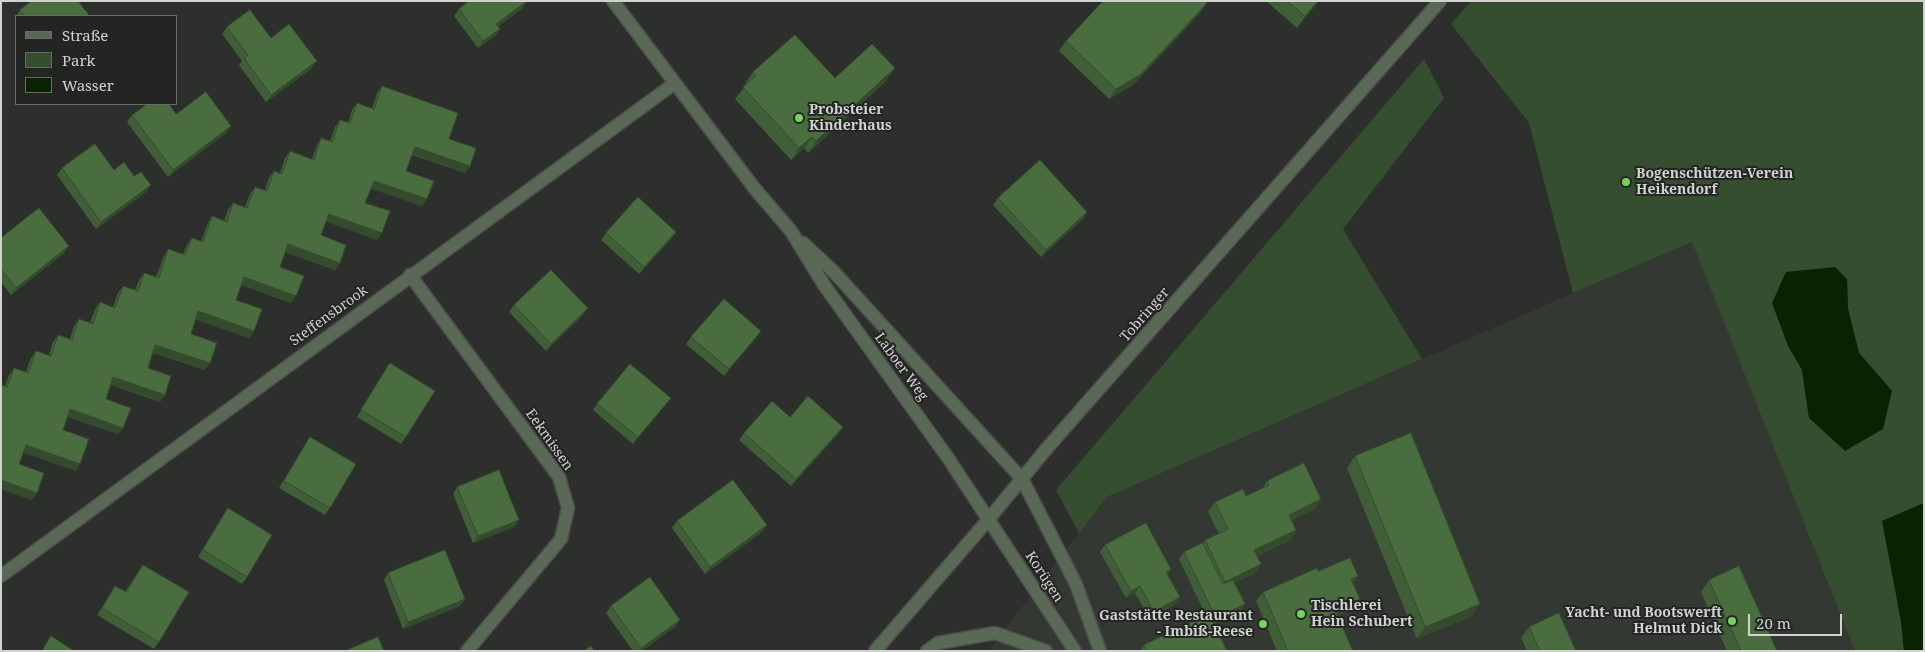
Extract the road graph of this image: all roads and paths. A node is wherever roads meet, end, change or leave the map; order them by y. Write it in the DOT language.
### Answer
graph roads {
  1 [pos="614,1"];
  2 [pos="1440,1"];
  3 [pos="675,83"];
  4 [pos="790,231"];
  5 [pos="410,275"];
  6 [pos="1022,479"];
  7 [pos="988,520"];
  8 [pos="1,576"];
  9 [pos="468,651"];
  10 [pos="875,651"];
  11 [pos="927,651"];
  12 [pos="1046,651"];
  13 [pos="1075,651"];
  14 [pos="1100,651"];
  1 -- 3 [label="street, Laboer Weg"];
  2 -- 6 [label="street, Tobringer"];
  3 -- 4 [label="street, Laboer Weg"];
  3 -- 5 [label="street, Steffensbrook"];
  4 -- 6 [label="street, Laboer Weg"];
  4 -- 7 [label="street, Laboer Weg"];
  5 -- 8 [label="street, Steffensbrook"];
  5 -- 9 [label="street, Eekmissen"];
  6 -- 7 [label="street, Tobringer"];
  6 -- 14 [label="street, Laboer Weg"];
  7 -- 10 [label="street, Tobringer"];
  7 -- 13 [label="street, Korügen"];
  11 -- 12 [label="street"];
}
